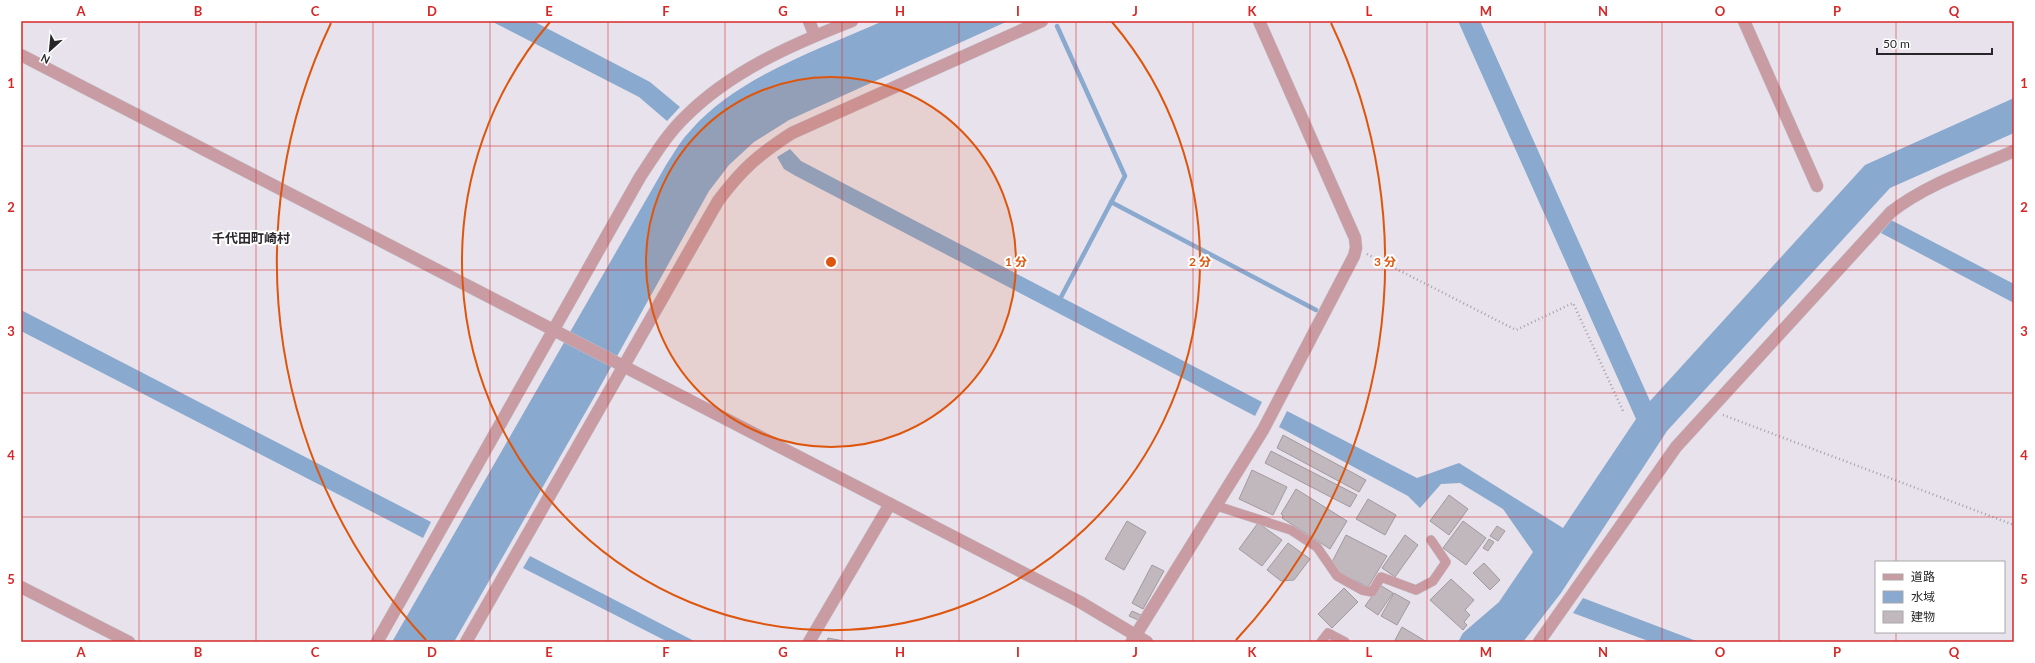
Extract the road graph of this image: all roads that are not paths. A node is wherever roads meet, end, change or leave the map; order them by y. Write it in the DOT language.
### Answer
graph roads {
  1 [pos="809,21"];
  2 [pos="852,21"];
  3 [pos="1042,21"];
  4 [pos="1258,21"];
  5 [pos="1744,21"];
  6 [pos="815,36"];
  7 [pos="21,55"];
  8 [pos="2014,151"];
  9 [pos="1817,186"];
  10 [pos="560,333"];
  11 [pos="621,364"];
  12 [pos="890,504"];
  13 [pos="1217,506"];
  14 [pos="1431,540"];
  15 [pos="21,587"];
  16 [pos="1133,639"];
  17 [pos="129,642"];
  18 [pos="377,642"];
  19 [pos="466,642"];
  20 [pos="809,642"];
  21 [pos="1147,642"];
  22 [pos="1321,642"];
  23 [pos="1345,642"];
  24 [pos="1539,642"];
  1 -- 6 [label="street"];
  2 -- 6 [label="street"];
  3 -- 11 [label="street"];
  4 -- 13 [label="street"];
  5 -- 9 [label="street"];
  6 -- 10 [label="street"];
  7 -- 10 [label="street"];
  8 -- 24 [label="street"];
  10 -- 11 [label="street"];
  10 -- 18 [label="street"];
  11 -- 12 [label="street"];
  11 -- 19 [label="street"];
  12 -- 16 [label="street"];
  12 -- 20 [label="street"];
  13 -- 14 [label="lane"];
  13 -- 16 [label="street"];
  15 -- 17 [label="street"];
  16 -- 21 [label="street"];
  22 -- 23 [label="lane"];
}
